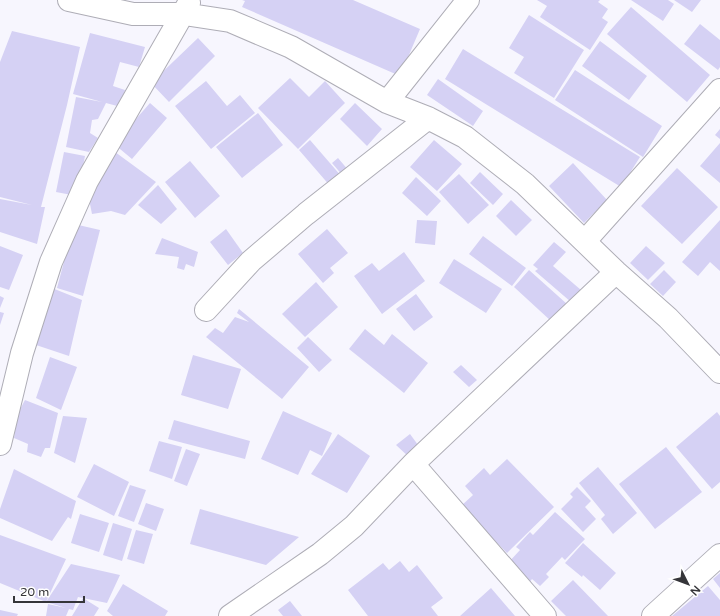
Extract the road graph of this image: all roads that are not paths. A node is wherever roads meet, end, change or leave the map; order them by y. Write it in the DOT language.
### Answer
graph roads {
  1 [pos="69,0"];
  2 [pos="468,0"];
  3 [pos="187,7"];
  4 [pos="720,90"];
  5 [pos="387,102"];
  6 [pos="428,118"];
  7 [pos="585,241"];
  8 [pos="616,272"];
  9 [pos="206,310"];
  10 [pos="720,372"];
  11 [pos="0,444"];
  12 [pos="413,464"];
  13 [pos="720,555"];
  14 [pos="230,616"];
  15 [pos="545,616"];
  16 [pos="653,616"];
  1 -- 3 [label="street"];
  2 -- 5 [label="street"];
  3 -- 5 [label="street"];
  3 -- 11 [label="street"];
  4 -- 7 [label="street"];
  5 -- 6 [label="street"];
  6 -- 7 [label="street"];
  6 -- 9 [label="street"];
  7 -- 8 [label="street"];
  8 -- 10 [label="street"];
  8 -- 12 [label="street"];
  12 -- 14 [label="street"];
  12 -- 15 [label="street"];
  13 -- 16 [label="street"];
}
